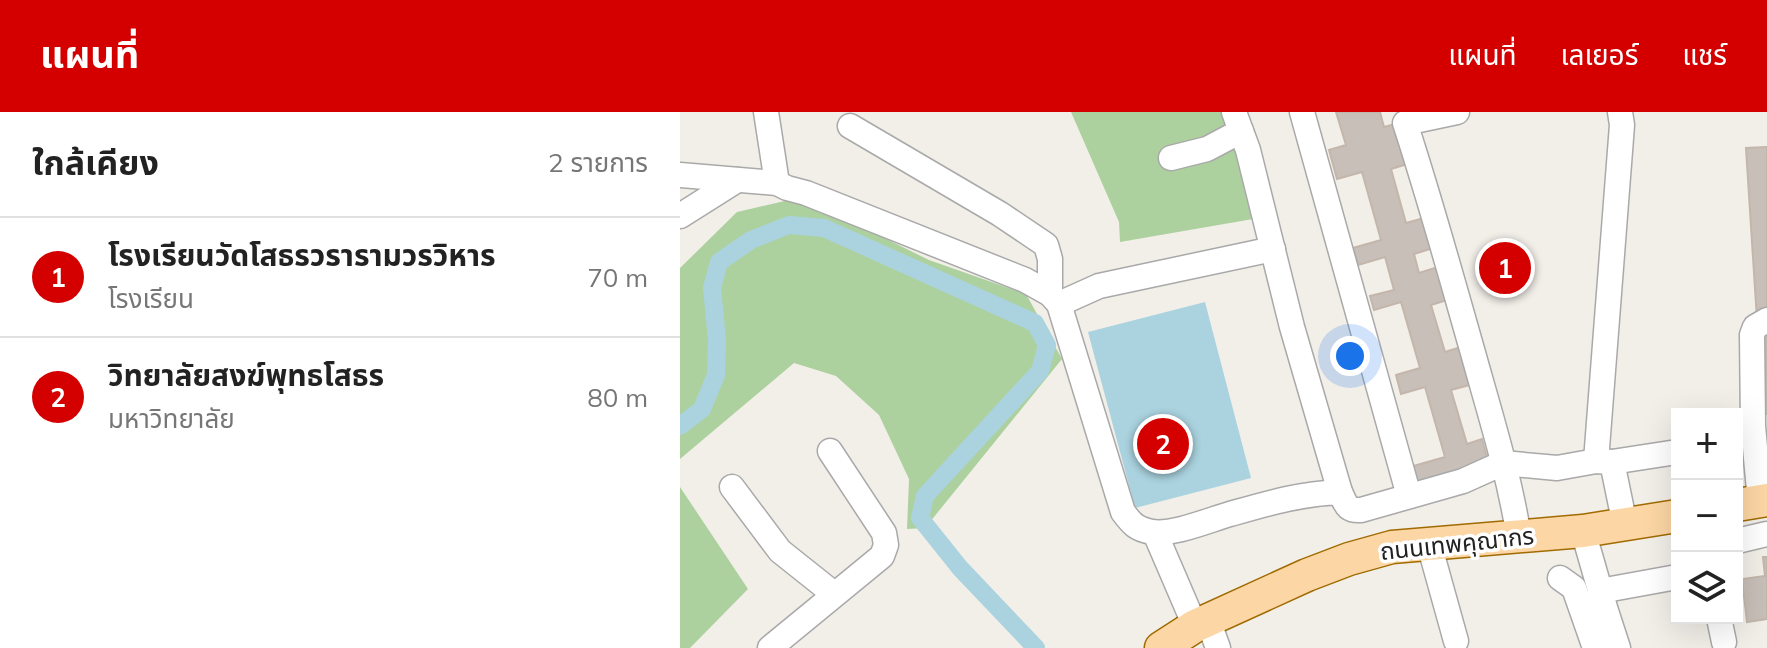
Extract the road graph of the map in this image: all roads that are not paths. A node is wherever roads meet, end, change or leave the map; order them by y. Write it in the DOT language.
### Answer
graph roads {
  1 [pos="766,112"];
  2 [pos="1302,112"];
  3 [pos="1457,112"];
  4 [pos="1620,112"];
  5 [pos="1403,118"];
  6 [pos="1237,122"];
  7 [pos="850,126"];
  8 [pos="1171,158"];
  9 [pos="680,175"];
  10 [pos="737,180"];
  11 [pos="777,183"];
  12 [pos="680,216"];
  13 [pos="1273,249"];
  14 [pos="1054,299"];
  15 [pos="1767,320"];
  16 [pos="830,451"];
  17 [pos="1671,453"];
  18 [pos="1604,462"];
  19 [pos="1503,463"];
  20 [pos="732,487"];
  21 [pos="1340,492"];
  22 [pos="1409,496"];
  23 [pos="1755,502"];
  24 [pos="1671,517"];
  25 [pos="1625,525"];
  26 [pos="1583,531"];
  27 [pos="1155,533"];
  28 [pos="1767,534"];
  29 [pos="1519,537"];
  30 [pos="1743,540"];
  31 [pos="1429,544"];
  32 [pos="1560,578"];
  33 [pos="1671,578"];
  34 [pos="1600,591"];
  35 [pos="834,594"];
  36 [pos="1207,632"];
  37 [pos="1456,641"];
  38 [pos="770,648"];
  39 [pos="1161,648"];
  40 [pos="1595,648"];
  41 [pos="1618,648"];
  1 -- 11 [label="street"];
  2 -- 22 [label="street"];
  3 -- 5 [label="street"];
  4 -- 18 [label="street"];
  5 -- 19 [label="street"];
  6 -- 8 [label="street"];
  6 -- 13 [label="street"];
  7 -- 14 [label="street"];
  9 -- 10 [label="street"];
  10 -- 11 [label="street"];
  10 -- 12 [label="street"];
  11 -- 14 [label="street"];
  13 -- 14 [label="street"];
  13 -- 21 [label="street"];
  14 -- 27 [label="street"];
  15 -- 23 [label="street"];
  16 -- 35 [label="street"];
  17 -- 18 [label="street"];
  18 -- 19 [label="street"];
  18 -- 25 [label="street"];
  19 -- 22 [label="street"];
  19 -- 29 [label="street"];
  20 -- 35 [label="street"];
  21 -- 22 [label="street"];
  21 -- 27 [label="street"];
  24 -- 25 [label="main road, ถนนเทพคุณากร"];
  25 -- 26 [label="main road, ถนนเทพคุณากร"];
  26 -- 29 [label="main road, ถนนเทพคุณากร"];
  26 -- 34 [label="street"];
  27 -- 36 [label="street"];
  28 -- 30 [label="street"];
  29 -- 31 [label="main road, ถนนเทพคุณากร"];
  31 -- 36 [label="main road, ถนนเทพคุณากร"];
  31 -- 37 [label="street"];
  32 -- 40 [label="street"];
  33 -- 34 [label="street"];
  34 -- 41 [label="street"];
  35 -- 38 [label="street"];
  36 -- 39 [label="main road, ถนนเทพคุณากร"];
}
